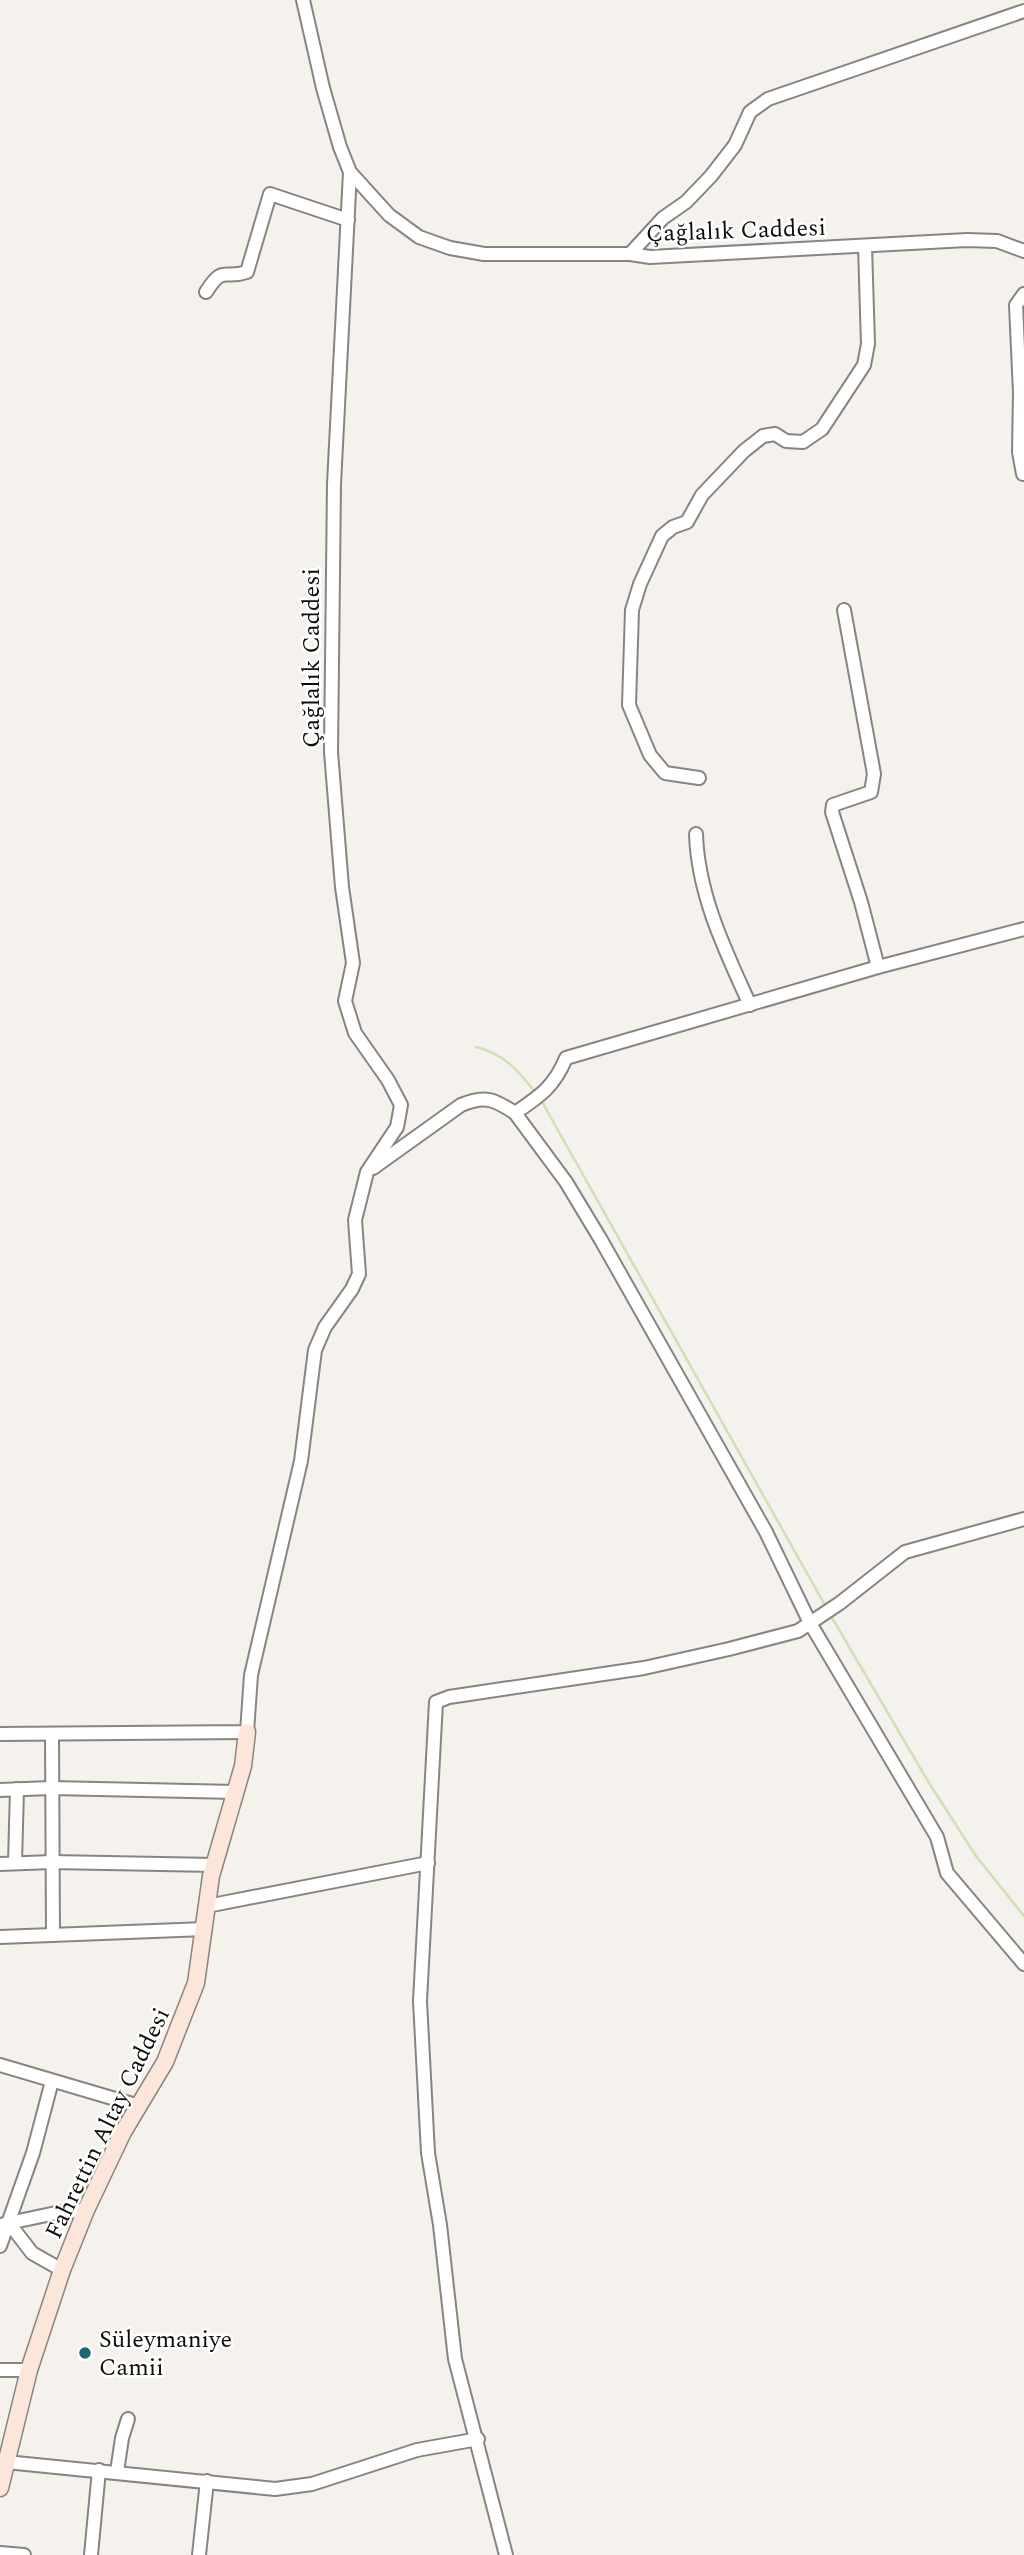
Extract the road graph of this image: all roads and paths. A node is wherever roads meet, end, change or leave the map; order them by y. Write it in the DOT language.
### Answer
graph roads {
  1 [pos="303,0"];
  2 [pos="1024,11"];
  3 [pos="350,172"];
  4 [pos="348,220"];
  5 [pos="865,246"];
  6 [pos="1024,251"];
  7 [pos="630,254"];
  8 [pos="206,292"];
  9 [pos="1024,293"];
  10 [pos="1022,417"];
  11 [pos="1023,474"];
  12 [pos="844,611"];
  13 [pos="699,778"];
  14 [pos="696,834"];
  15 [pos="1024,929"];
  16 [pos="878,967"];
  17 [pos="750,1005"];
  18 [pos="520,1109"];
  19 [pos="367,1172"];
  20 [pos="1024,1519"];
  21 [pos="814,1621"];
  22 [pos="247,1732"];
  23 [pos="0,1734"];
  24 [pos="51,1735"];
  25 [pos="51,1788"];
  26 [pos="17,1789"];
  27 [pos="0,1790"];
  28 [pos="236,1792"];
  29 [pos="52,1862"];
  30 [pos="15,1863"];
  31 [pos="428,1863"];
  32 [pos="0,1864"];
  33 [pos="215,1865"];
  34 [pos="207,1906"];
  35 [pos="205,1929"];
  36 [pos="53,1935"];
  37 [pos="0,1937"];
  38 [pos="1024,1964"];
  39 [pos="0,2065"];
  40 [pos="52,2081"];
  41 [pos="139,2106"];
  42 [pos="86,2210"];
  43 [pos="4,2224"];
  44 [pos="0,2246"];
  45 [pos="62,2270"];
  46 [pos="0,2370"];
  47 [pos="29,2370"];
  48 [pos="128,2419"];
  49 [pos="478,2439"];
  50 [pos="6,2462"];
  51 [pos="99,2470"];
  52 [pos="117,2472"];
  53 [pos="207,2481"];
  54 [pos="0,2488"];
  55 [pos="0,2553"];
  56 [pos="24,2555"];
  57 [pos="91,2555"];
  58 [pos="199,2555"];
  59 [pos="506,2555"];
  1 -- 3 [label="street, Çağlalık Caddesi"];
  2 -- 7 [label="street"];
  3 -- 4 [label="street, Çağlalık Caddesi"];
  3 -- 7 [label="street, Çağlalık Caddesi"];
  4 -- 8 [label="street"];
  4 -- 19 [label="street, Çağlalık Caddesi"];
  5 -- 6 [label="street, Çağlalık Caddesi"];
  5 -- 7 [label="street, Çağlalık Caddesi"];
  5 -- 13 [label="street"];
  9 -- 10 [label="street"];
  10 -- 11 [label="street"];
  12 -- 16 [label="street"];
  14 -- 17 [label="street"];
  15 -- 16 [label="street"];
  16 -- 17 [label="street"];
  17 -- 18 [label="street"];
  18 -- 19 [label="street"];
  18 -- 21 [label="street"];
  19 -- 22 [label="street"];
  20 -- 21 [label="street"];
  21 -- 31 [label="street"];
  21 -- 38 [label="street"];
  22 -- 24 [label="street"];
  22 -- 28 [label="street, Fahrettin Altay Caddesi"];
  23 -- 24 [label="street"];
  24 -- 25 [label="street"];
  25 -- 26 [label="street"];
  25 -- 28 [label="street"];
  25 -- 29 [label="street"];
  26 -- 27 [label="street"];
  26 -- 30 [label="street"];
  28 -- 33 [label="street, Fahrettin Altay Caddesi"];
  29 -- 30 [label="street"];
  29 -- 33 [label="street"];
  29 -- 36 [label="street"];
  30 -- 32 [label="street"];
  31 -- 34 [label="street"];
  31 -- 49 [label="street"];
  33 -- 34 [label="street, Fahrettin Altay Caddesi"];
  34 -- 35 [label="street, Fahrettin Altay Caddesi"];
  35 -- 36 [label="street"];
  35 -- 41 [label="street, Fahrettin Altay Caddesi"];
  36 -- 37 [label="street"];
  39 -- 40 [label="street"];
  40 -- 41 [label="street"];
  40 -- 43 [label="street"];
  41 -- 42 [label="street, Fahrettin Altay Caddesi"];
  42 -- 43 [label="street"];
  42 -- 45 [label="street, Fahrettin Altay Caddesi"];
  43 -- 44 [label="street"];
  43 -- 45 [label="street"];
  45 -- 47 [label="street, Fahrettin Altay Caddesi"];
  46 -- 47 [label="street"];
  47 -- 50 [label="street, Fahrettin Altay Caddesi"];
  48 -- 52 [label="street"];
  49 -- 53 [label="street"];
  49 -- 59 [label="street"];
  50 -- 51 [label="street"];
  50 -- 54 [label="street, Fahrettin Altay Caddesi"];
  51 -- 52 [label="street"];
  51 -- 57 [label="street"];
  52 -- 53 [label="street"];
  53 -- 58 [label="street"];
  55 -- 56 [label="street"];
}
